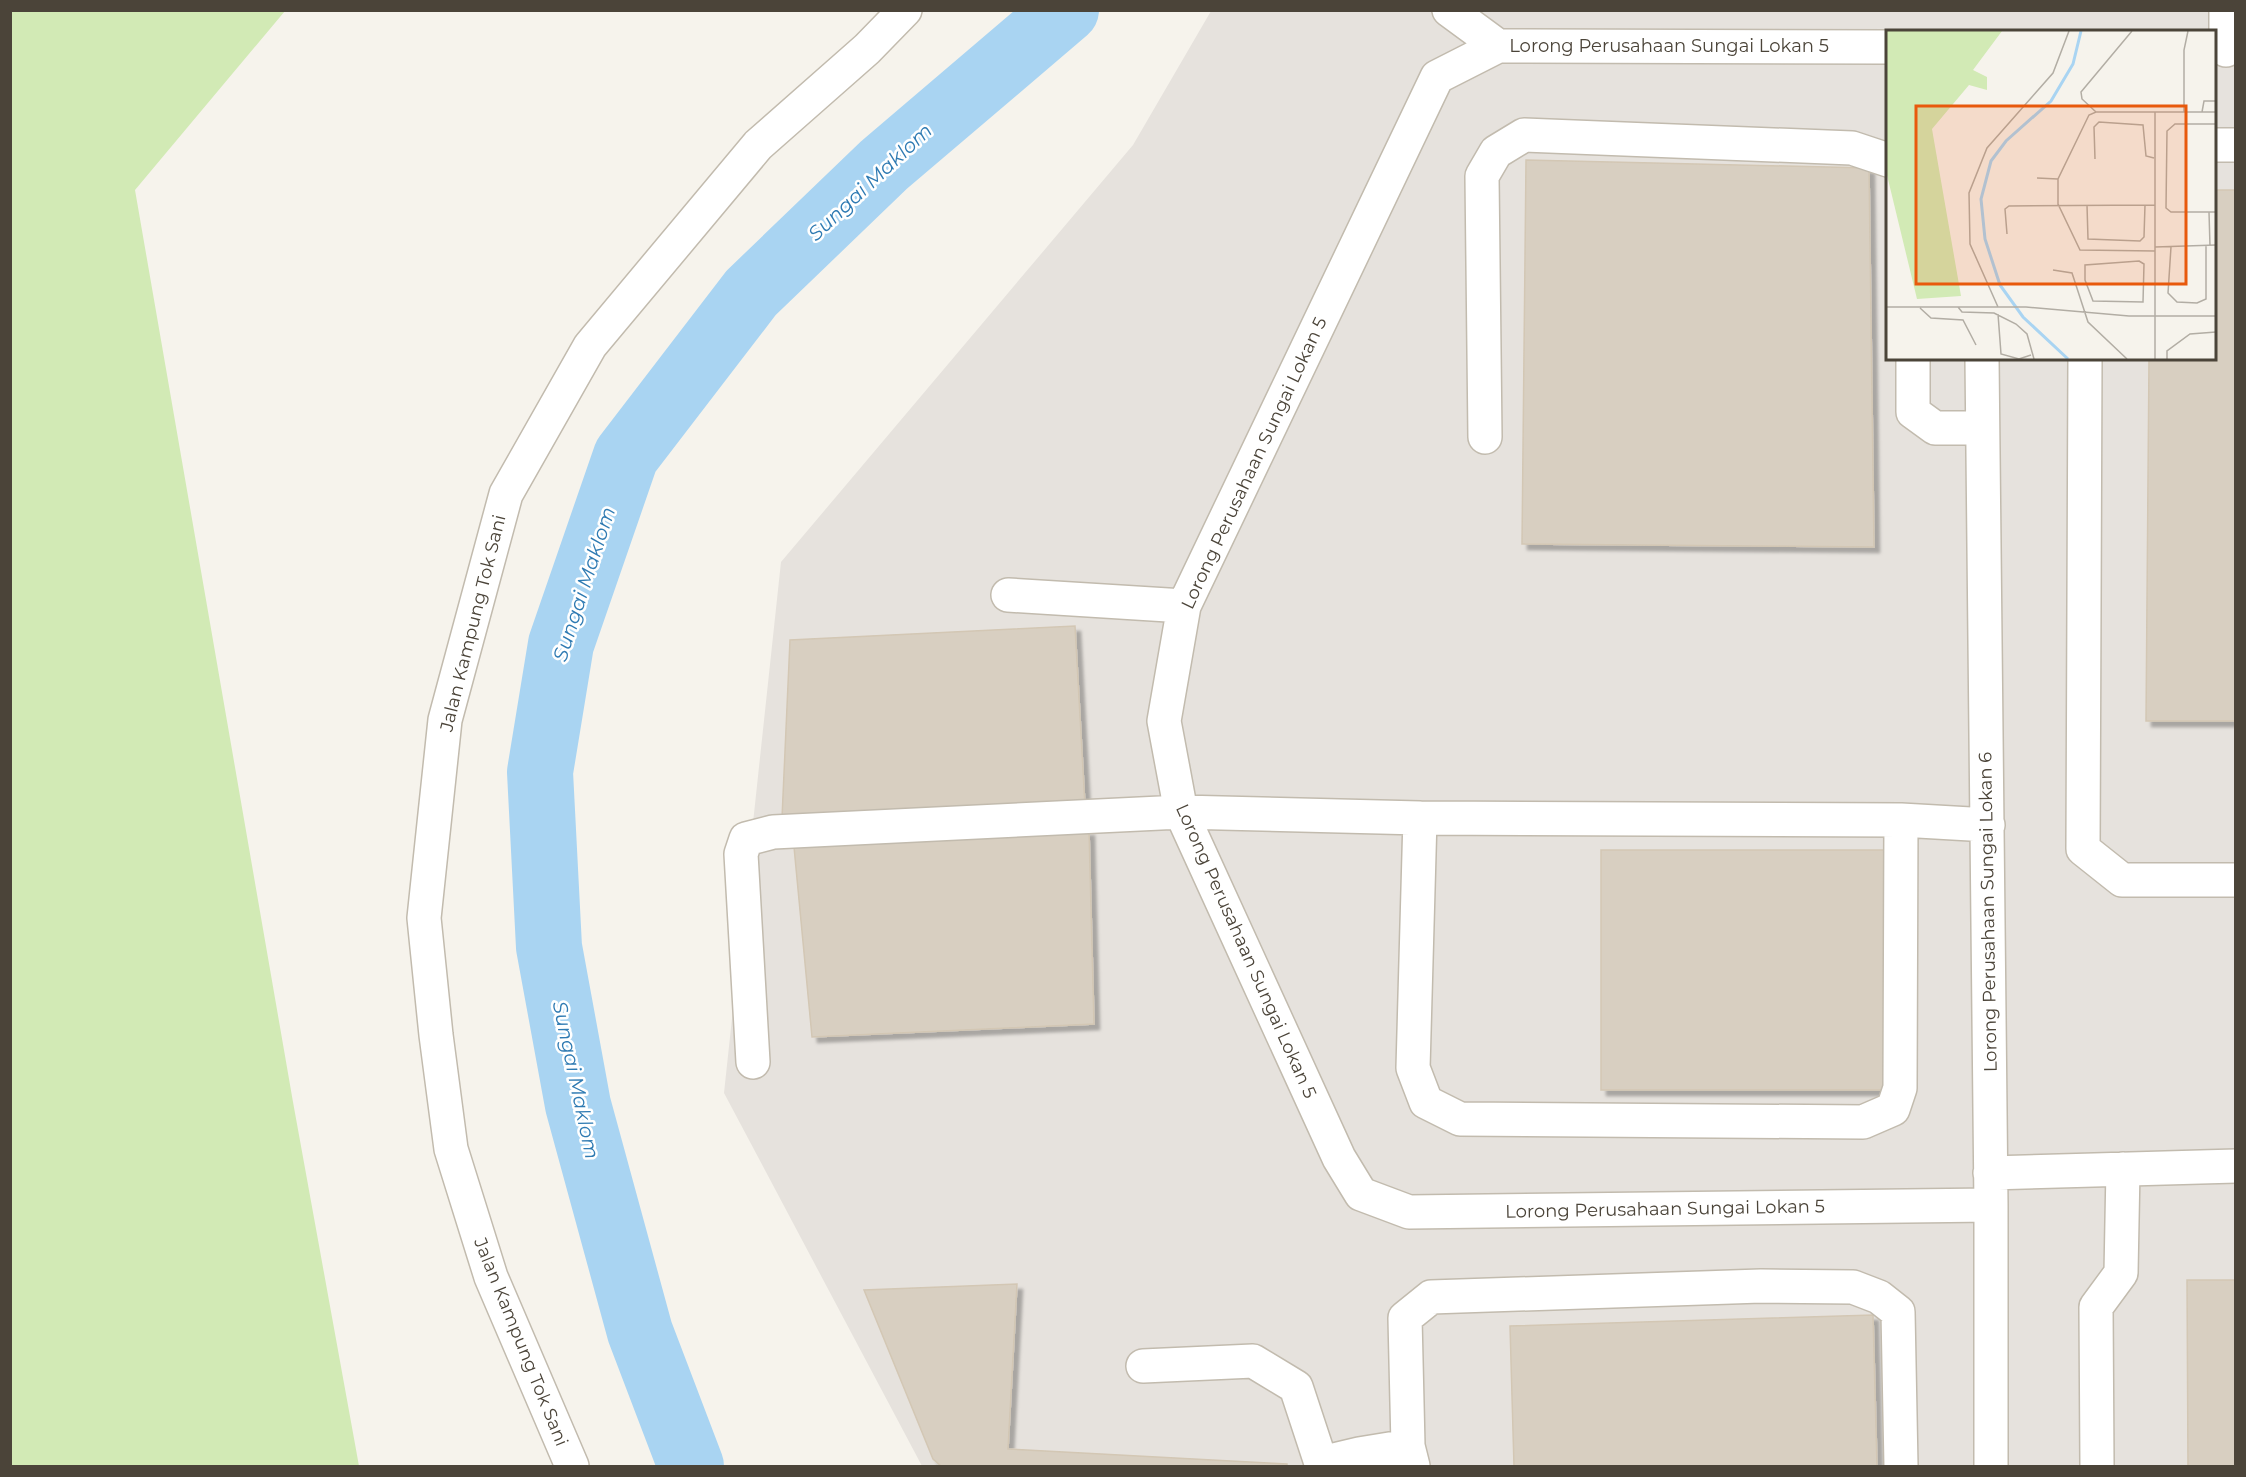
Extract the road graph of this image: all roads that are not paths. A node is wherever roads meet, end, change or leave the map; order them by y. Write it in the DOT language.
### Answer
graph roads {
  1 [pos="905,10"];
  2 [pos="1449,10"];
  3 [pos="2226,10"];
  4 [pos="1498,46"];
  5 [pos="1886,47"];
  6 [pos="2225,50"];
  7 [pos="2216,145"];
  8 [pos="2235,145"];
  9 [pos="1886,160"];
  10 [pos="1913,360"];
  11 [pos="1982,360"];
  12 [pos="2085,360"];
  13 [pos="1982,428"];
  14 [pos="1485,438"];
  15 [pos="1008,595"];
  16 [pos="1184,606"];
  17 [pos="1181,812"];
  18 [pos="1420,819"];
  19 [pos="1901,820"];
  20 [pos="1988,825"];
  21 [pos="2235,880"];
  22 [pos="753,1062"];
  23 [pos="2235,1166"];
  24 [pos="2123,1169"];
  25 [pos="1991,1189"];
  26 [pos="1143,1366"];
  27 [pos="1410,1456"];
  28 [pos="1322,1465"];
  29 [pos="572,1467"];
  30 [pos="1900,1467"];
  31 [pos="1991,1467"];
  32 [pos="2097,1467"];
  1 -- 29 [label="street, Jalan Kampung Tok Sani"];
  2 -- 4 [label="street"];
  3 -- 6 [label="street"];
  4 -- 5 [label="street, Lorong Perusahaan Sungai Lokan 5"];
  4 -- 16 [label="street, Lorong Perusahaan Sungai Lokan 5"];
  7 -- 8 [label="street"];
  9 -- 14 [label="street"];
  10 -- 13 [label="street"];
  11 -- 13 [label="street, Lorong Perusahaan Sungai Lokan 6"];
  12 -- 21 [label="street"];
  13 -- 20 [label="street, Lorong Perusahaan Sungai Lokan 6"];
  15 -- 16 [label="street"];
  16 -- 17 [label="street, Lorong Perusahaan Sungai Lokan 5"];
  17 -- 18 [label="street"];
  17 -- 22 [label="street"];
  17 -- 25 [label="street, Lorong Perusahaan Sungai Lokan 5"];
  18 -- 19 [label="street"];
  18 -- 19 [label="street"];
  19 -- 20 [label="street"];
  20 -- 25 [label="street, Lorong Perusahaan Sungai Lokan 6"];
  23 -- 24 [label="street, Lorong Perusahaan Sungai Lokan 5"];
  24 -- 25 [label="street, Lorong Perusahaan Sungai Lokan 5"];
  24 -- 32 [label="street"];
  25 -- 31 [label="street, Lorong Perusahaan Sungai Lokan 6"];
  26 -- 28 [label="street"];
  27 -- 28 [label="street"];
  27 -- 30 [label="street"];
}
